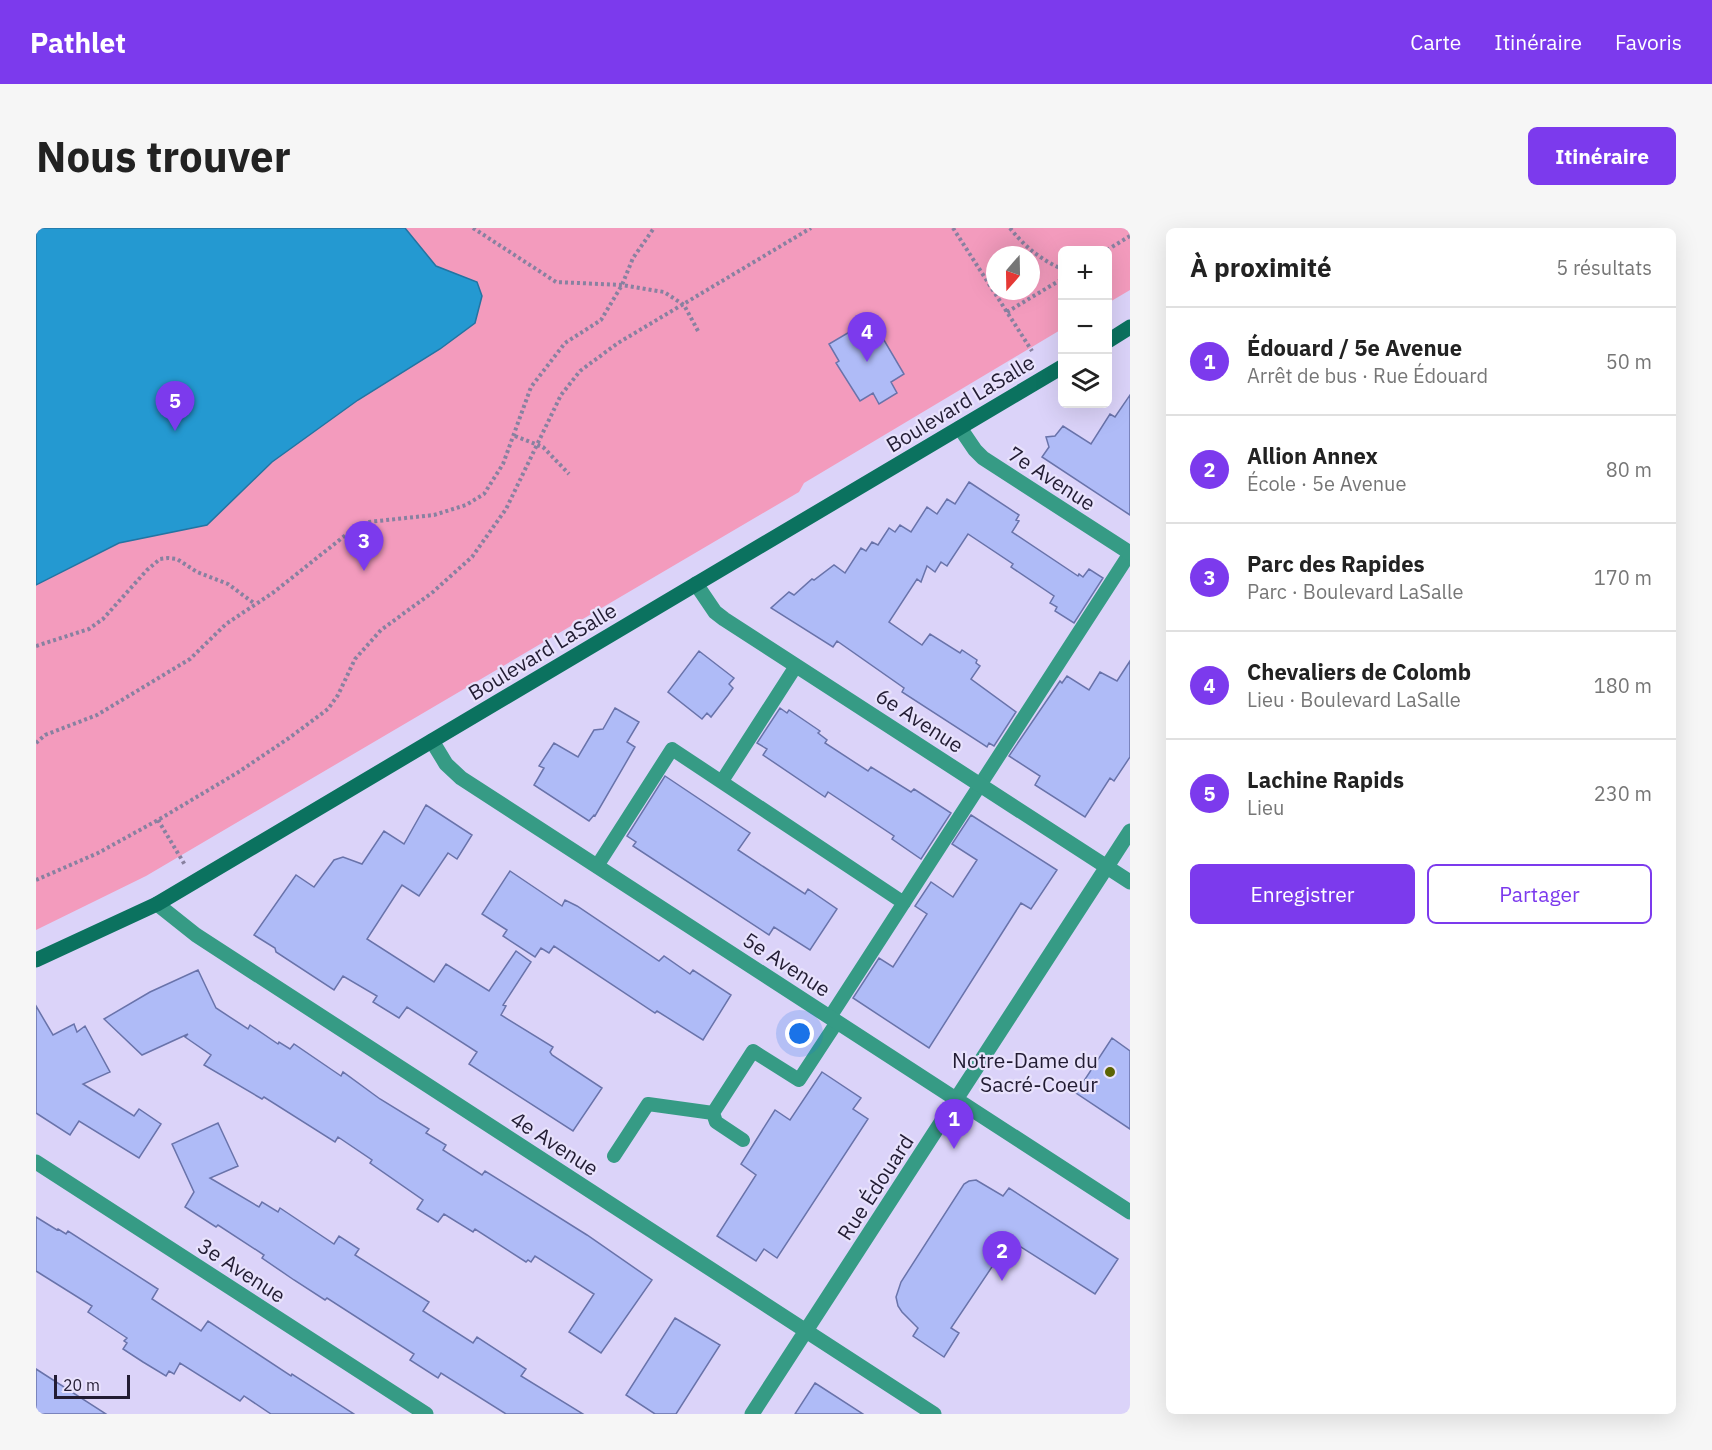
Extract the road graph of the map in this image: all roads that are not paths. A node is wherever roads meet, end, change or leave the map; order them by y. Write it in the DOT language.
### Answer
graph roads {
  1 [pos="1130,327"];
  2 [pos="1112,337"];
  3 [pos="1058,369"];
  4 [pos="960,428"];
  5 [pos="1130,553"];
  6 [pos="696,585"];
  7 [pos="796,666"];
  8 [pos="432,741"];
  9 [pos="722,782"];
  10 [pos="980,784"];
  11 [pos="1130,831"];
  12 [pos="597,866"];
  13 [pos="1107,867"];
  14 [pos="1130,882"];
  15 [pos="904,903"];
  16 [pos="157,904"];
  17 [pos="36,960"];
  18 [pos="834,1019"];
  19 [pos="956,1100"];
  20 [pos="713,1113"];
  21 [pos="743,1140"];
  22 [pos="614,1156"];
  23 [pos="36,1162"];
  24 [pos="1130,1212"];
  25 [pos="806,1331"];
  26 [pos="928,1412"];
  27 [pos="426,1414"];
  28 [pos="752,1414"];
  1 -- 2 [label="main road"];
  3 -- 4 [label="main road, Boulevard LaSalle"];
  4 -- 5 [label="street, 7e Avenue"];
  4 -- 6 [label="main road, Boulevard LaSalle"];
  5 -- 10 [label="lane"];
  6 -- 7 [label="street, 6e Avenue"];
  6 -- 8 [label="main road, Boulevard LaSalle"];
  7 -- 9 [label="lane"];
  7 -- 10 [label="street, 6e Avenue"];
  8 -- 12 [label="street, 5e Avenue"];
  8 -- 16 [label="main road, Boulevard LaSalle"];
  9 -- 12 [label="lane"];
  9 -- 15 [label="lane"];
  10 -- 13 [label="street, 6e Avenue"];
  10 -- 15 [label="lane"];
  11 -- 13 [label="street, Rue Édouard"];
  12 -- 18 [label="street, 5e Avenue"];
  13 -- 14 [label="street, 6e Avenue"];
  13 -- 19 [label="street, Rue Édouard"];
  15 -- 18 [label="lane"];
  16 -- 17 [label="main road, Boulevard LaSalle"];
  16 -- 25 [label="street, 4e Avenue"];
  18 -- 19 [label="street, 5e Avenue"];
  18 -- 20 [label="lane"];
  19 -- 24 [label="street, 5e Avenue"];
  19 -- 25 [label="street, Rue Édouard"];
  20 -- 21 [label="lane"];
  20 -- 22 [label="lane"];
  23 -- 27 [label="street, 3e Avenue"];
  25 -- 26 [label="street, 4e Avenue"];
  25 -- 28 [label="street, Rue Édouard"];
}
